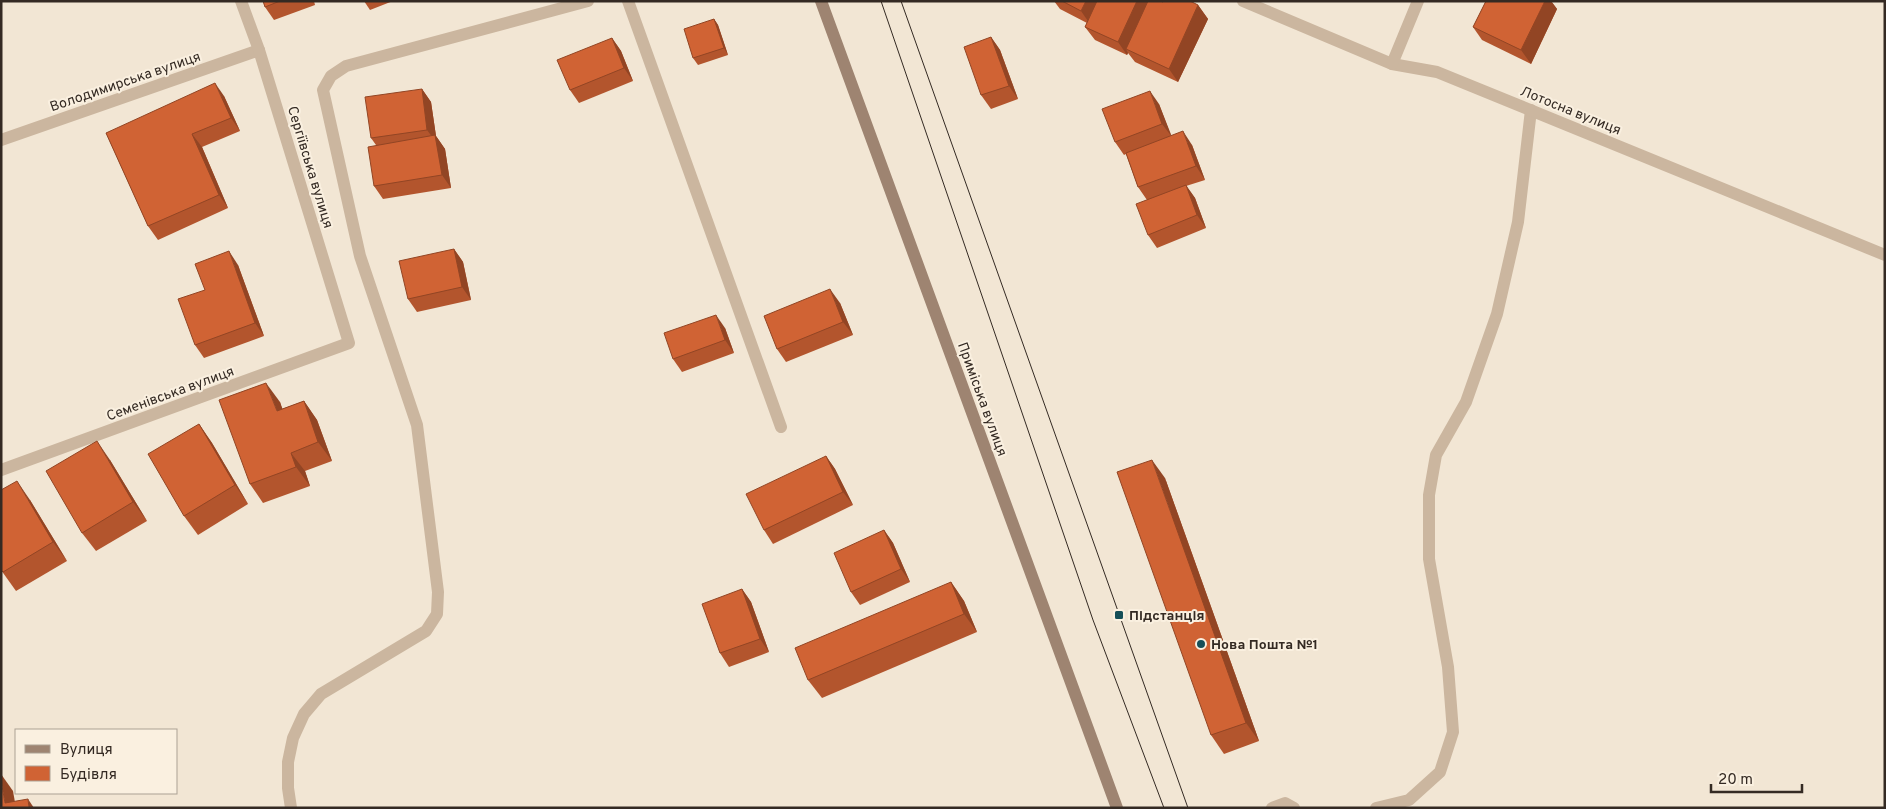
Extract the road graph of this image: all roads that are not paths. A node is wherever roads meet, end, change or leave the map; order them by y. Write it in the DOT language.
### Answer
graph roads {
  1 [pos="241,1"];
  2 [pos="588,1"];
  3 [pos="628,1"];
  4 [pos="820,1"];
  5 [pos="1243,1"];
  6 [pos="1418,1"];
  7 [pos="259,50"];
  8 [pos="1392,64"];
  9 [pos="1531,110"];
  10 [pos="1,140"];
  11 [pos="1885,255"];
  12 [pos="349,343"];
  13 [pos="781,427"];
  14 [pos="1,470"];
  15 [pos="291,808"];
  16 [pos="1117,808"];
  17 [pos="1272,808"];
  18 [pos="1294,808"];
  19 [pos="1376,808"];
  1 -- 7 [label="street, Сергіївська вулиця"];
  2 -- 15 [label="street"];
  3 -- 13 [label="street"];
  4 -- 16 [label="street, Приміська вулиця"];
  5 -- 8 [label="street, Лотосна вулиця"];
  6 -- 8 [label="street"];
  7 -- 10 [label="street, Володимирська вулиця"];
  7 -- 12 [label="street, Сергіївська вулиця"];
  8 -- 9 [label="street, Лотосна вулиця"];
  9 -- 11 [label="street, Лотосна вулиця"];
  9 -- 19 [label="street"];
  12 -- 14 [label="street, Семенівська вулиця"];
  17 -- 18 [label="street"];
}
